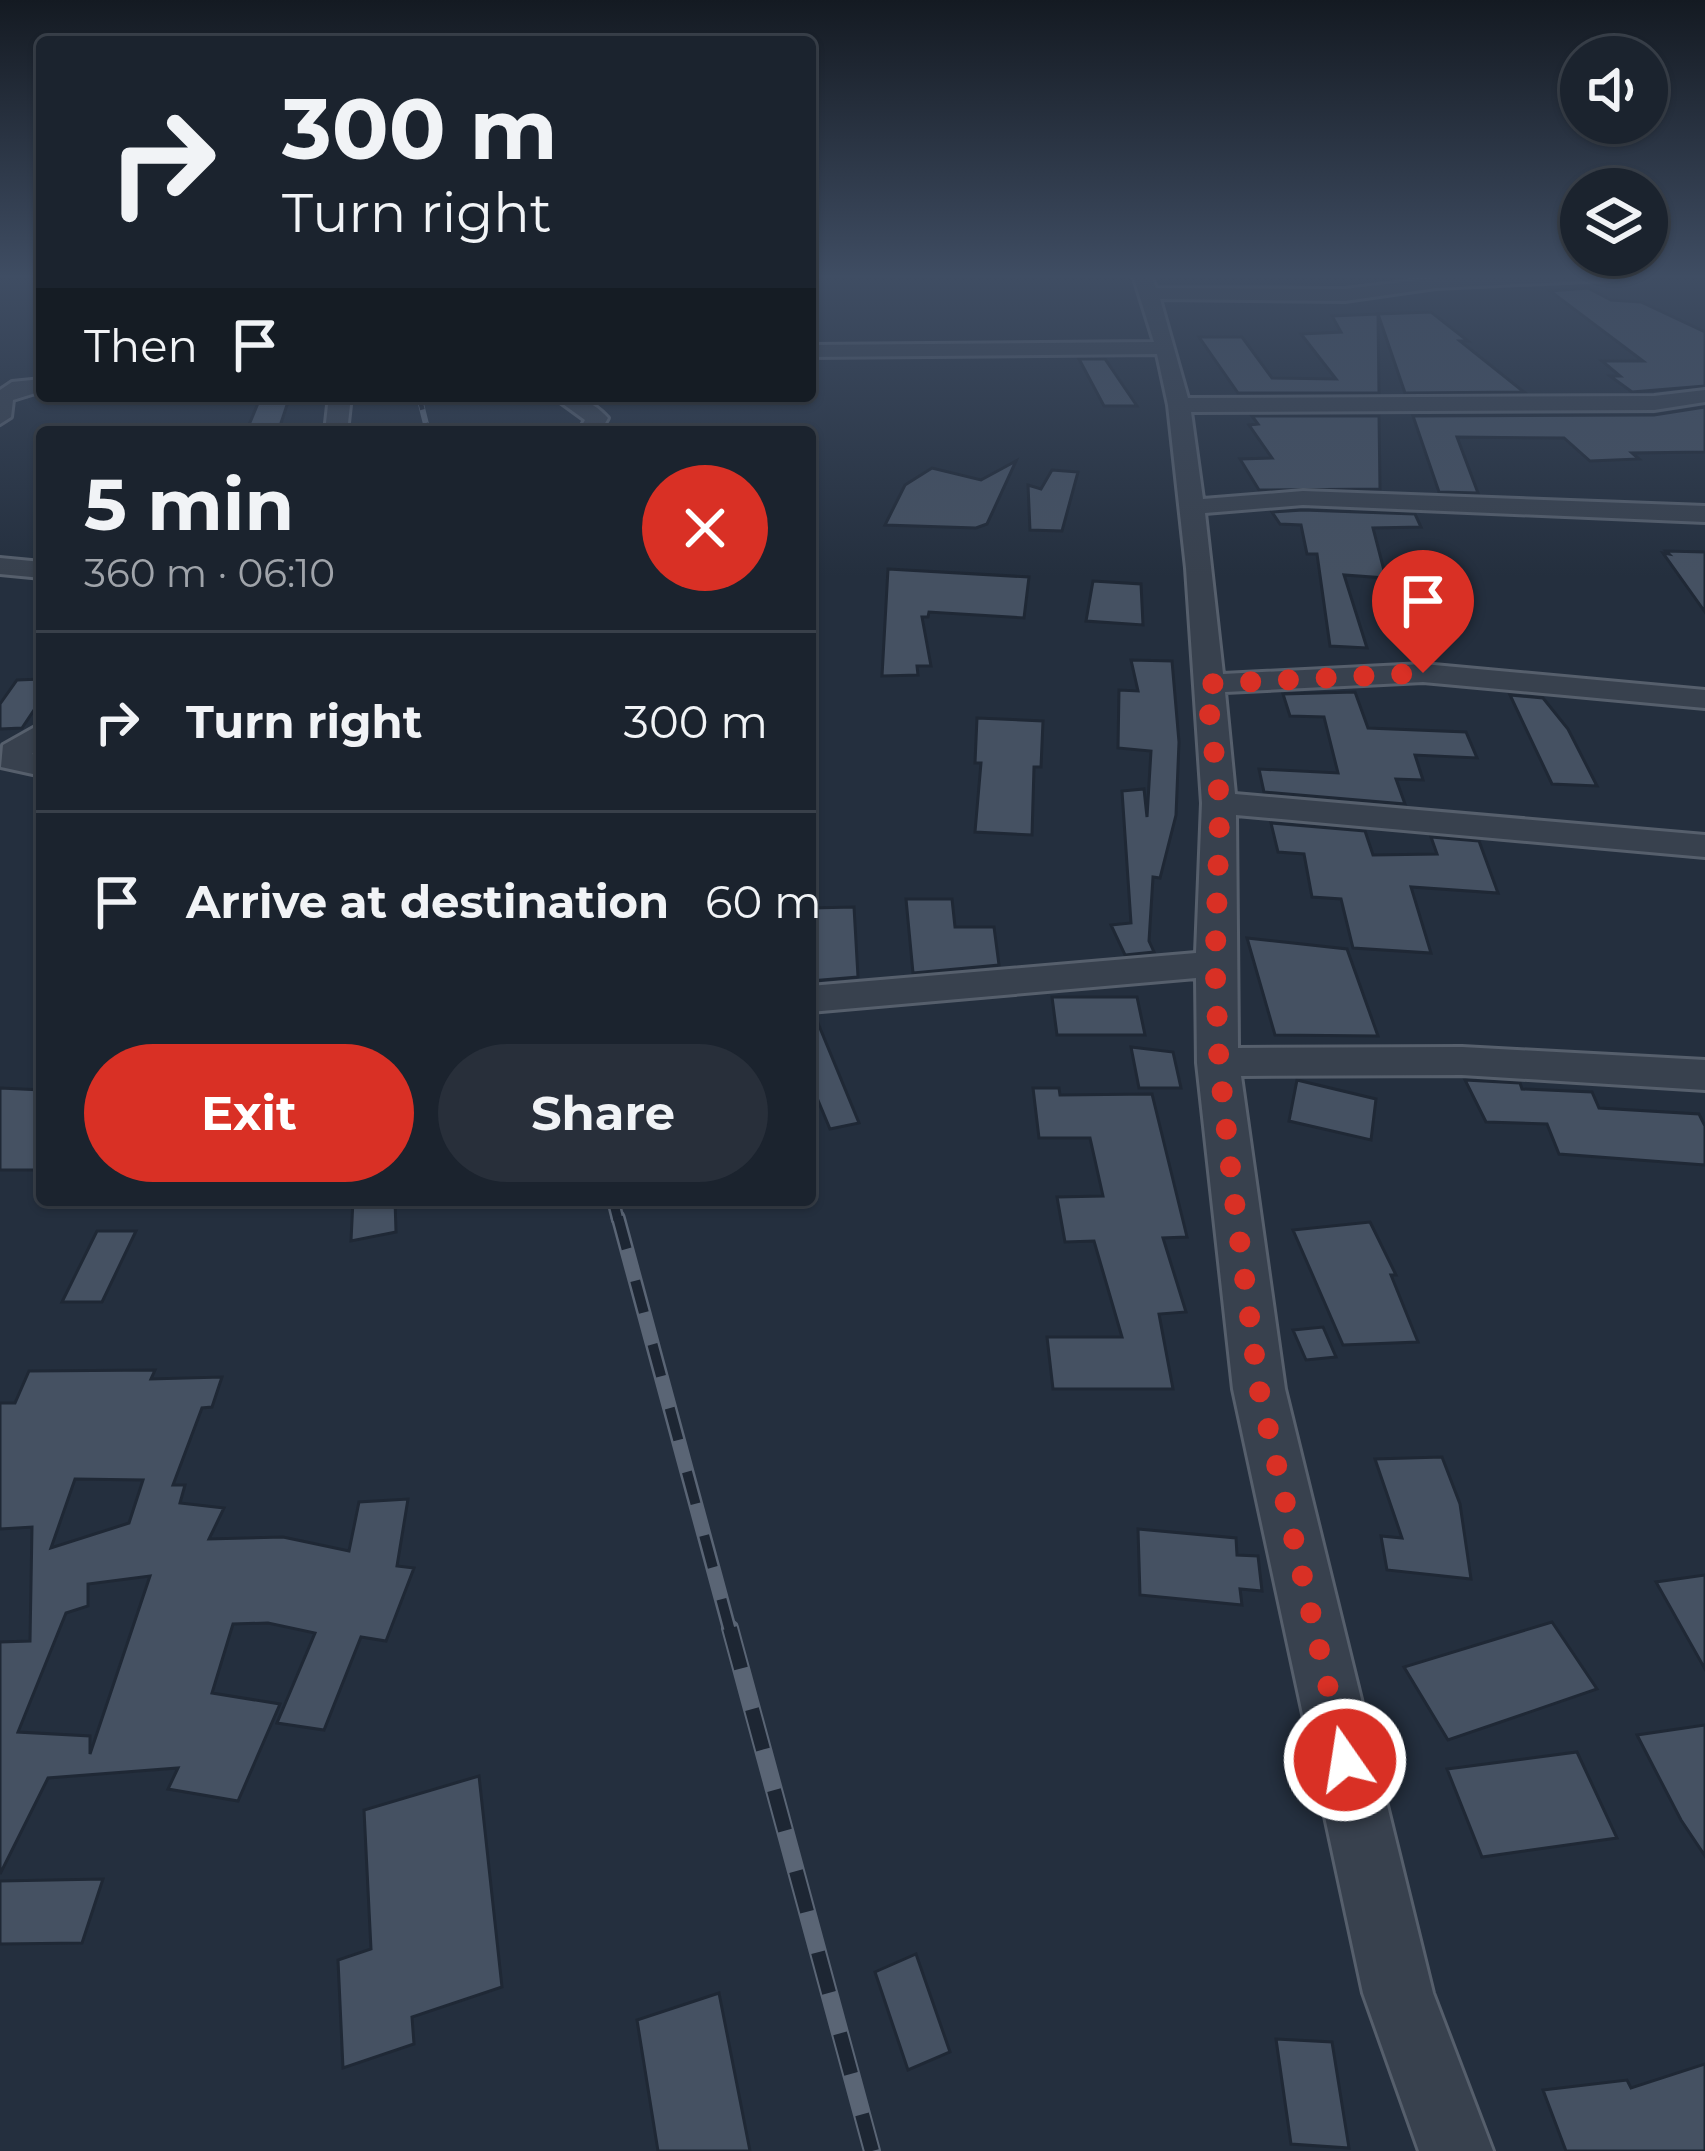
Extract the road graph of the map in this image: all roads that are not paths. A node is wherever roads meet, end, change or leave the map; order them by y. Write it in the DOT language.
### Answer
graph roads {
  1 [pos="1172,375"];
  2 [pos="36,386"];
  3 [pos="1705,395"];
  4 [pos="572,402"];
  5 [pos="1179,405"];
  6 [pos="0,417"];
  7 [pos="592,426"];
  8 [pos="1190,507"];
  9 [pos="1705,514"];
  10 [pos="0,566"];
  11 [pos="36,569"];
  12 [pos="1206,684"];
  13 [pos="1705,699"];
  14 [pos="36,737"];
  15 [pos="36,765"];
  16 [pos="1220,803"];
  17 [pos="1705,846"];
  18 [pos="1215,964"];
  19 [pos="816,998"];
  20 [pos="1219,1063"];
  21 [pos="1705,1076"];
  22 [pos="1456,2151"];
  1 -- 5 [label="street"];
  2 -- 6 [label="street"];
  3 -- 5 [label="street"];
  4 -- 7 [label="street"];
  5 -- 8 [label="street"];
  8 -- 9 [label="street"];
  8 -- 12 [label="street"];
  10 -- 11 [label="street"];
  12 -- 13 [label="street"];
  12 -- 16 [label="street"];
  14 -- 15 [label="street"];
  16 -- 17 [label="street"];
  16 -- 18 [label="street"];
  18 -- 19 [label="street"];
  18 -- 20 [label="street"];
  20 -- 21 [label="street"];
  20 -- 22 [label="street"];
}
